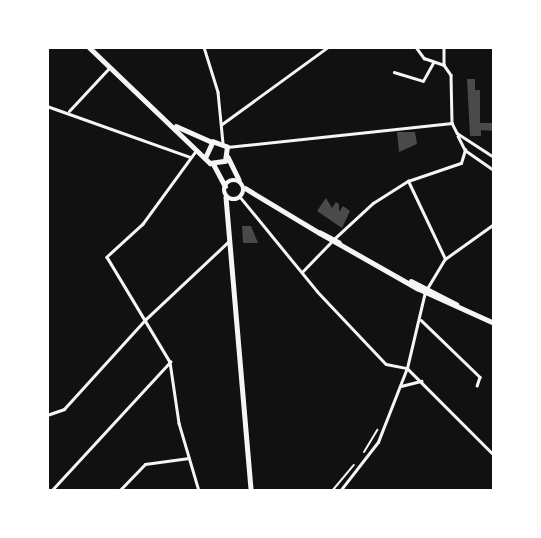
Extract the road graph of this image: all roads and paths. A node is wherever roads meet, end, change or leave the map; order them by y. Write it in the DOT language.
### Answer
graph roads {
  1 [pos="89,47"];
  2 [pos="204,47"];
  3 [pos="328,47"];
  4 [pos="416,47"];
  5 [pos="444,47"];
  6 [pos="433,64"];
  7 [pos="444,65"];
  8 [pos="110,67"];
  9 [pos="394,72"];
  10 [pos="47,106"];
  11 [pos="69,111"];
  12 [pos="169,122"];
  13 [pos="452,123"];
  14 [pos="222,124"];
  15 [pos="457,133"];
  16 [pos="213,142"];
  17 [pos="225,145"];
  18 [pos="197,150"];
  19 [pos="466,150"];
  20 [pos="190,157"];
  21 [pos="206,157"];
  22 [pos="228,157"];
  23 [pos="494,158"];
  24 [pos="214,164"];
  25 [pos="494,170"];
  26 [pos="240,181"];
  27 [pos="408,181"];
  28 [pos="225,186"];
  29 [pos="245,188"];
  30 [pos="254,196"];
  31 [pos="226,197"];
  32 [pos="240,198"];
  33 [pos="229,214"];
  34 [pos="494,224"];
  35 [pos="231,240"];
  36 [pos="333,240"];
  37 [pos="445,259"];
  38 [pos="302,272"];
  39 [pos="427,291"];
  40 [pos="433,296"];
  41 [pos="426,300"];
  42 [pos="469,312"];
  43 [pos="146,319"];
  44 [pos="421,320"];
  45 [pos="494,323"];
  46 [pos="170,362"];
  47 [pos="407,368"];
  48 [pos="421,381"];
  49 [pos="401,386"];
  50 [pos="477,386"];
  51 [pos="47,415"];
  52 [pos="362,455"];
  53 [pos="494,455"];
  54 [pos="189,458"];
  55 [pos="51,491"];
  56 [pos="119,491"];
  57 [pos="199,491"];
  58 [pos="251,491"];
  59 [pos="332,491"];
  60 [pos="340,491"];
  1 -- 8 [label="main road"];
  2 -- 14 [label="street"];
  3 -- 14 [label="street"];
  4 -- 6 [label="street"];
  5 -- 7 [label="street"];
  6 -- 7 [label="street"];
  6 -- 9 [label="street"];
  7 -- 13 [label="street"];
  8 -- 11 [label="street"];
  8 -- 12 [label="main road"];
  10 -- 11 [label="street"];
  11 -- 20 [label="street"];
  12 -- 16 [label="main road"];
  12 -- 18 [label="main road"];
  13 -- 15 [label="street"];
  13 -- 17 [label="street"];
  14 -- 17 [label="street"];
  15 -- 19 [label="street"];
  15 -- 23 [label="street"];
  16 -- 17 [label="main road"];
  16 -- 21 [label="main road"];
  17 -- 22 [label="main road"];
  18 -- 20 [label="street"];
  18 -- 21 [label="main road"];
  19 -- 25 [label="street"];
  19 -- 27 [label="street"];
  20 -- 43 [label="street"];
  21 -- 24 [label="main road"];
  22 -- 24 [label="main road"];
  22 -- 26 [label="main road"];
  24 -- 28 [label="main road"];
  26 -- 28 [label="main road"];
  26 -- 29 [label="main road"];
  27 -- 36 [label="street"];
  27 -- 37 [label="street"];
  28 -- 31 [label="main road"];
  29 -- 30 [label="main road"];
  29 -- 32 [label="main road"];
  30 -- 32 [label="main road"];
  30 -- 36 [label="main road"];
  31 -- 32 [label="main road"];
  31 -- 33 [label="main road"];
  32 -- 33 [label="main road"];
  32 -- 38 [label="street"];
  33 -- 35 [label="main road"];
  34 -- 37 [label="street"];
  35 -- 43 [label="street"];
  35 -- 58 [label="main road"];
  36 -- 38 [label="street"];
  36 -- 39 [label="main road"];
  37 -- 39 [label="street"];
  38 -- 47 [label="street"];
  39 -- 40 [label="main road"];
  39 -- 41 [label="street"];
  39 -- 42 [label="main road"];
  40 -- 41 [label="street"];
  40 -- 42 [label="main road"];
  41 -- 44 [label="street"];
  42 -- 45 [label="main road"];
  43 -- 46 [label="street"];
  43 -- 51 [label="street"];
  44 -- 47 [label="street"];
  44 -- 50 [label="street"];
  46 -- 54 [label="street"];
  46 -- 55 [label="street"];
  47 -- 48 [label="street"];
  47 -- 49 [label="street"];
  48 -- 49 [label="street"];
  48 -- 53 [label="street"];
  49 -- 60 [label="street"];
  52 -- 59 [label="path"];
  54 -- 56 [label="street"];
  54 -- 57 [label="street"];
}
